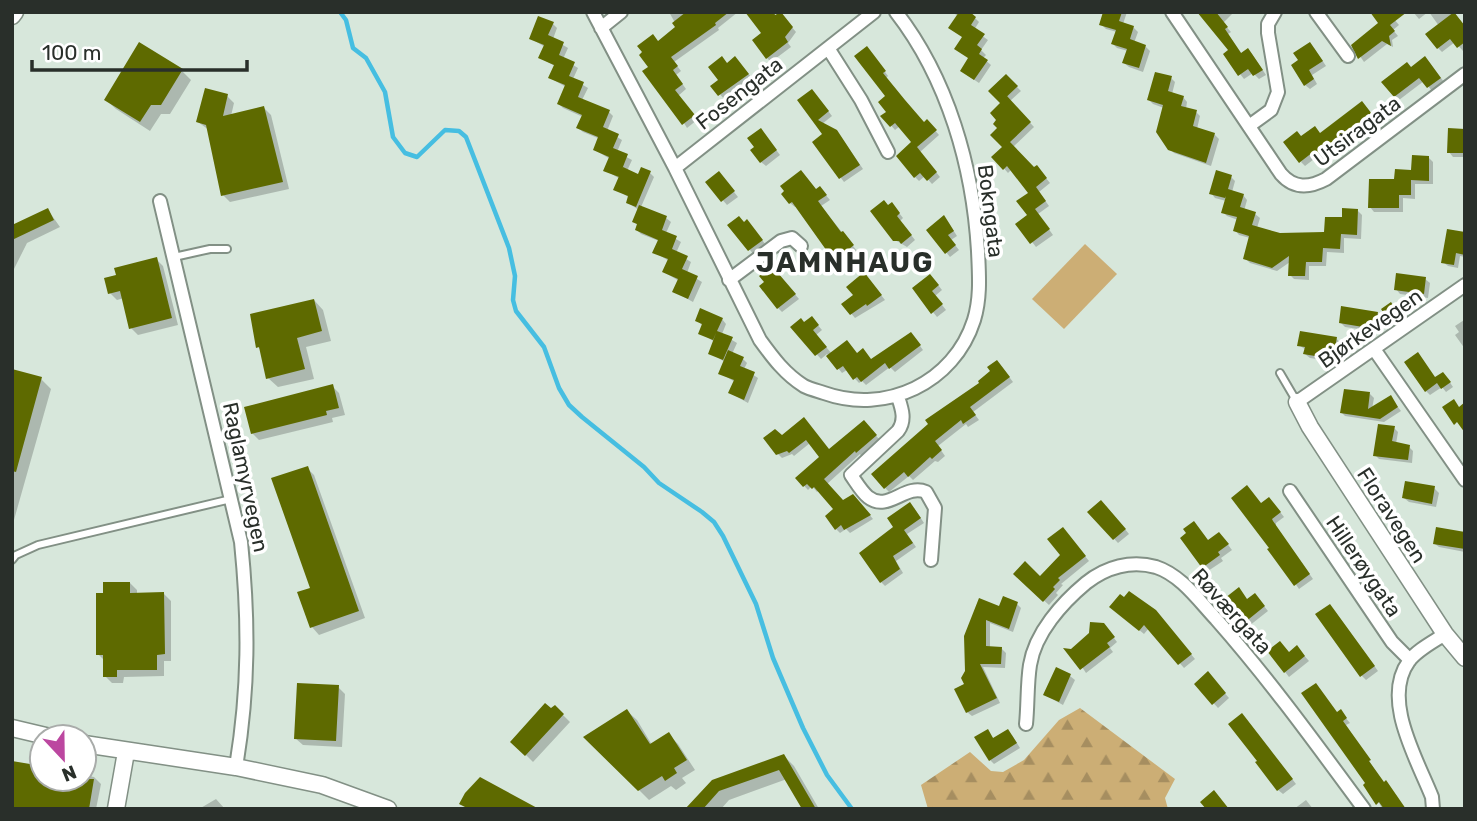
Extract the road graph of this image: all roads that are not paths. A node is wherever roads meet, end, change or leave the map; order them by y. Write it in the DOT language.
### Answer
graph roads {
  1 [pos="593,12"];
  2 [pos="621,12"];
  3 [pos="874,12"];
  4 [pos="896,12"];
  5 [pos="1172,12"];
  6 [pos="1275,12"];
  7 [pos="1316,12"];
  8 [pos="601,28"];
  9 [pos="828,48"];
  10 [pos="1348,56"];
  11 [pos="1465,74"];
  12 [pos="1249,126"];
  13 [pos="888,152"];
  14 [pos="675,168"];
  15 [pos="160,201"];
  16 [pos="801,246"];
  17 [pos="227,249"];
  18 [pos="173,257"];
  19 [pos="729,280"];
  20 [pos="1465,285"];
  21 [pos="1374,349"];
  22 [pos="1280,373"];
  23 [pos="1294,396"];
  24 [pos="898,397"];
  25 [pos="1465,480"];
  26 [pos="1290,491"];
  27 [pos="232,499"];
  28 [pos="12,560"];
  29 [pos="931,561"];
  30 [pos="1444,634"];
  31 [pos="1465,658"];
  32 [pos="1410,660"];
  33 [pos="1026,724"];
  34 [pos="98,747"];
  35 [pos="126,752"];
  36 [pos="236,767"];
  37 [pos="116,809"];
  38 [pos="387,809"];
  39 [pos="1364,809"];
  40 [pos="1433,809"];
  1 -- 8 [label="street, Bokngata"];
  2 -- 8 [label="street"];
  3 -- 9 [label="street, Fosengata"];
  4 -- 24 [label="street, Bokngata"];
  5 -- 12 [label="street, Utsiragata"];
  6 -- 12 [label="street"];
  7 -- 10 [label="street"];
  8 -- 14 [label="street, Bokngata"];
  9 -- 13 [label="street"];
  9 -- 14 [label="street, Fosengata"];
  11 -- 12 [label="street, Utsiragata"];
  14 -- 19 [label="street, Bokngata"];
  15 -- 18 [label="street, Raglamyrvegen"];
  16 -- 19 [label="street"];
  17 -- 18 [label="lane"];
  18 -- 27 [label="street, Raglamyrvegen"];
  19 -- 24 [label="street, Bokngata"];
  20 -- 21 [label="street, Bjørkevegen"];
  21 -- 23 [label="street, Bjørkevegen"];
  21 -- 25 [label="street"];
  22 -- 23 [label="lane"];
  23 -- 30 [label="street, Floravegen"];
  24 -- 29 [label="street"];
  26 -- 32 [label="street, Hillerøygata"];
  27 -- 28 [label="lane"];
  27 -- 36 [label="street, Raglamyrvegen"];
  30 -- 31 [label="street, Floravegen"];
  30 -- 32 [label="street"];
  32 -- 40 [label="street"];
  33 -- 39 [label="street, Røværgata"];
  34 -- 35 [label="street"];
  35 -- 36 [label="street"];
  35 -- 37 [label="street"];
  36 -- 38 [label="street"];
}
